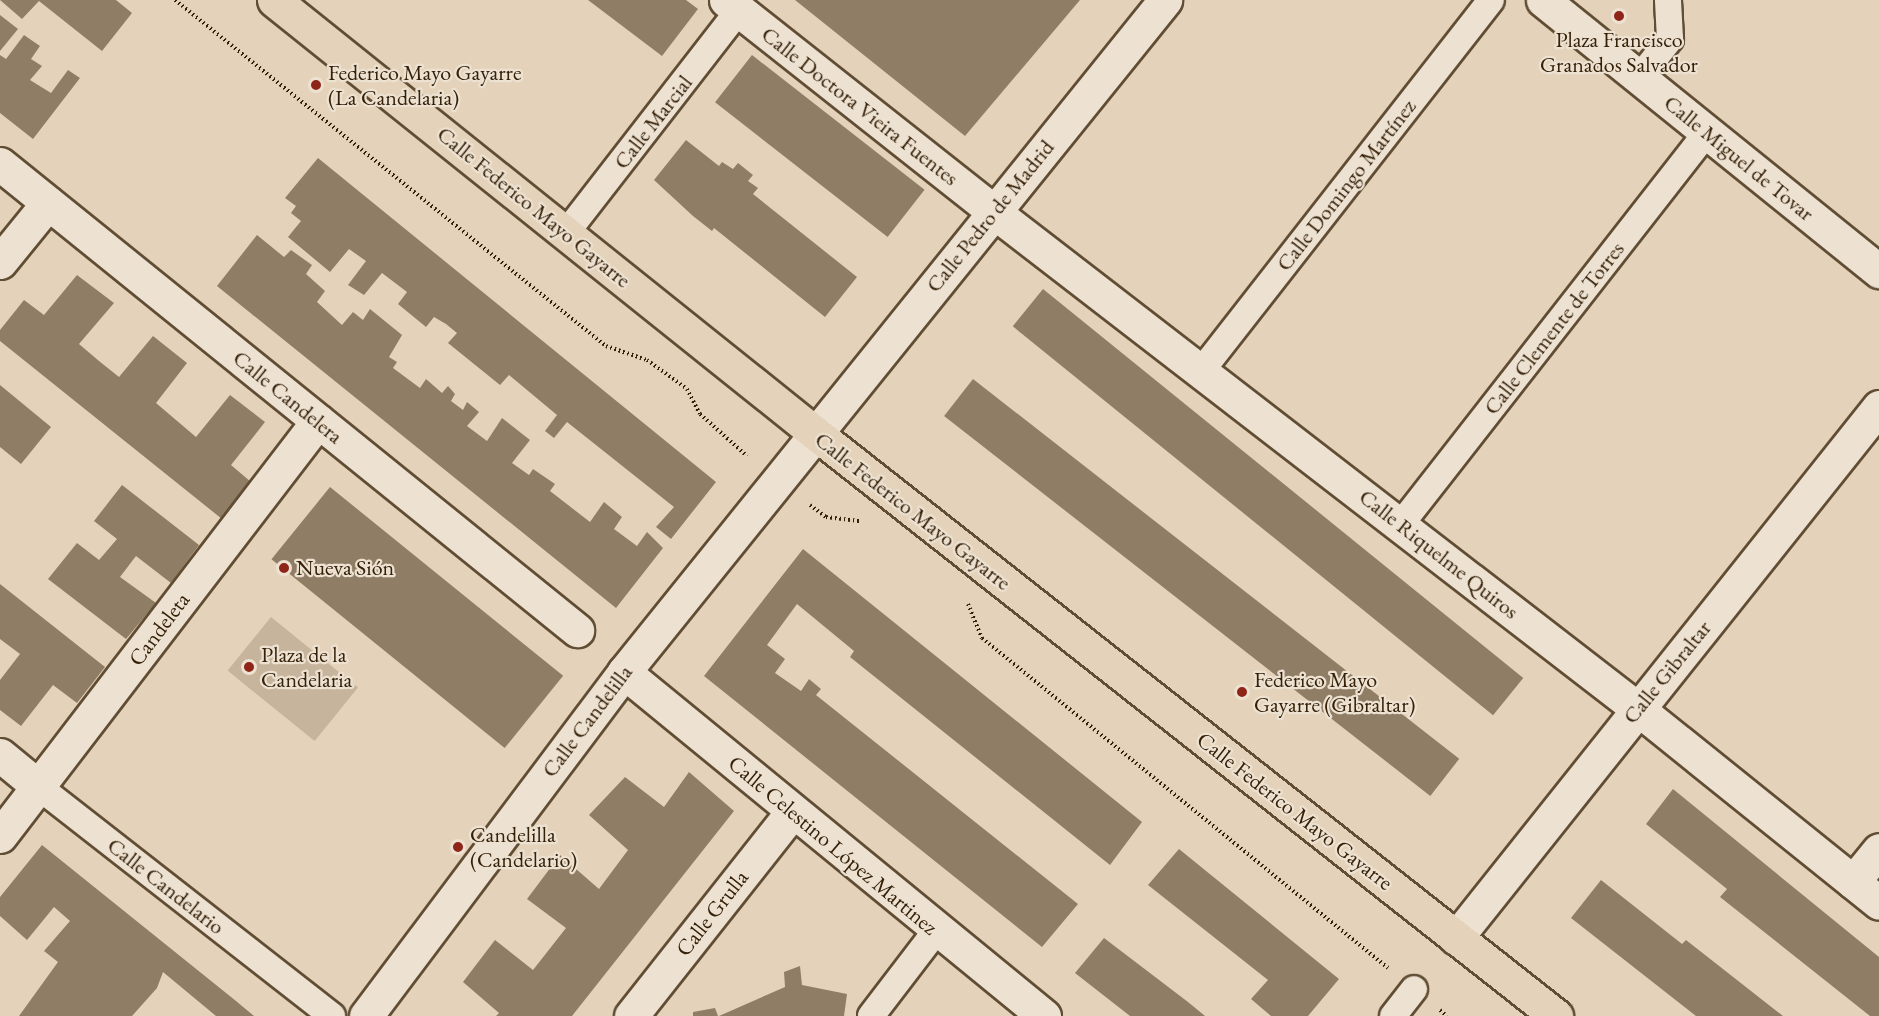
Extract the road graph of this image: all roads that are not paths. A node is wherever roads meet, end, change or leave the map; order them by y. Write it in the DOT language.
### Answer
graph roads {
  1 [pos="274,0"];
  2 [pos="1165,0"];
  3 [pos="1491,0"];
  4 [pos="1543,0"];
  5 [pos="1668,0"];
  6 [pos="733,5"];
  7 [pos="1639,78"];
  8 [pos="1707,132"];
  9 [pos="0,164"];
  10 [pos="48,203"];
  11 [pos="994,212"];
  12 [pos="566,233"];
  13 [pos="0,262"];
  14 [pos="1879,271"];
  15 [pos="1202,370"];
  16 [pos="1879,407"];
  17 [pos="318,421"];
  18 [pos="815,433"];
  19 [pos="1401,524"];
  20 [pos="577,630"];
  21 [pos="624,672"];
  22 [pos="1638,709"];
  23 [pos="0,755"];
  24 [pos="39,787"];
  25 [pos="794,811"];
  26 [pos="0,836"];
  27 [pos="1879,850"];
  28 [pos="1853,882"];
  29 [pos="1879,903"];
  30 [pos="936,931"];
  31 [pos="1456,938"];
  32 [pos="1414,989"];
  33 [pos="332,1016"];
  34 [pos="366,1016"];
  35 [pos="632,1016"];
  36 [pos="871,1016"];
  37 [pos="1044,1016"];
  38 [pos="1393,1016"];
  39 [pos="1556,1016"];
  1 -- 12 [label="main road, Calle Federico Mayo Gayarre"];
  2 -- 11 [label="street, Calle Pedro de Madrid"];
  3 -- 15 [label="street, Calle Domingo Martínez"];
  4 -- 7 [label="street, Calle Miguel de Tovar"];
  5 -- 7 [label="street"];
  6 -- 11 [label="street, Calle Doctora Vieira Fuentes"];
  6 -- 12 [label="street, Calle Marcial"];
  7 -- 8 [label="street, Calle Miguel de Tovar"];
  8 -- 14 [label="street, Calle Miguel de Tovar"];
  8 -- 19 [label="street, Calle Clemente de Torres"];
  9 -- 10 [label="street, Calle Candelera"];
  10 -- 13 [label="street"];
  10 -- 17 [label="street, Calle Candelera"];
  11 -- 15 [label="street, Calle Riquelme Quiros"];
  11 -- 18 [label="street, Calle Pedro de Madrid"];
  12 -- 18 [label="main road, Calle Federico Mayo Gayarre"];
  15 -- 19 [label="street, Calle Riquelme Quiros"];
  16 -- 22 [label="street, Calle Gibraltar"];
  17 -- 20 [label="street, Calle Candelera"];
  17 -- 24 [label="street, Candeleta"];
  18 -- 21 [label="street, Calle Candelilla"];
  18 -- 31 [label="main road, Calle Federico Mayo Gayarre"];
  19 -- 22 [label="street, Calle Riquelme Quiros"];
  21 -- 25 [label="street, Calle Celestino López Martinez"];
  21 -- 34 [label="street, Calle Candelilla"];
  22 -- 28 [label="street, Calle Riquelme Quiros"];
  22 -- 31 [label="street, Calle Gibraltar"];
  23 -- 24 [label="street, Calle Candelario"];
  24 -- 26 [label="street, Candeleta"];
  24 -- 33 [label="street, Calle Candelario"];
  25 -- 30 [label="street, Calle Celestino López Martinez"];
  25 -- 35 [label="street, Calle Grulla"];
  27 -- 28 [label="street"];
  28 -- 29 [label="street, Calle Riquelme Quiros"];
  30 -- 36 [label="street"];
  30 -- 37 [label="street, Calle Celestino López Martinez"];
  31 -- 39 [label="main road, Calle Federico Mayo Gayarre"];
  32 -- 38 [label="street"];
}
